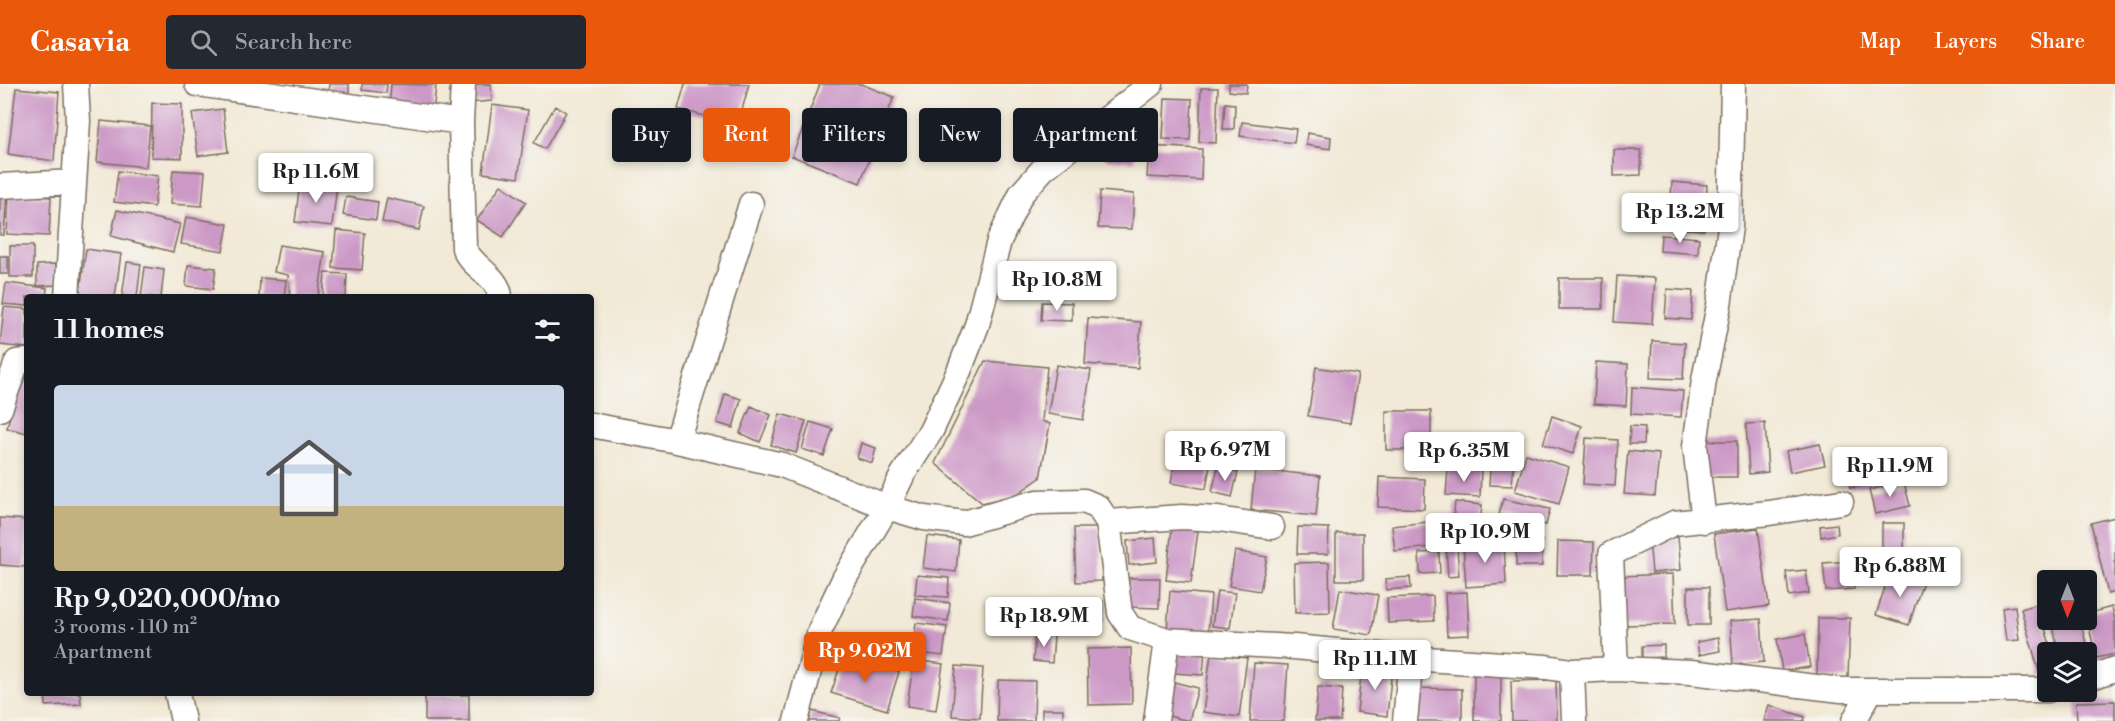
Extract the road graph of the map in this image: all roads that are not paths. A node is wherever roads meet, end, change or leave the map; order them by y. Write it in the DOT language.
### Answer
graph roads {
  1 [pos="76,84"];
  2 [pos="197,84"];
  3 [pos="463,84"];
  4 [pos="1151,84"];
  5 [pos="1733,84"];
  6 [pos="461,122"];
  7 [pos="74,182"];
  8 [pos="0,186"];
  9 [pos="751,204"];
  10 [pos="67,294"];
  11 [pos="500,294"];
  12 [pos="24,362"];
  13 [pos="0,409"];
  14 [pos="594,427"];
  15 [pos="677,441"];
  16 [pos="1841,502"];
  17 [pos="887,507"];
  18 [pos="1704,521"];
  19 [pos="1108,522"];
  20 [pos="1272,527"];
  21 [pos="1167,640"];
  22 [pos="1411,658"];
  23 [pos="1616,669"];
  24 [pos="2115,669"];
  25 [pos="1572,671"];
  26 [pos="2097,675"];
  27 [pos="1871,690"];
  28 [pos="2037,690"];
  29 [pos="177,696"];
  30 [pos="180,721"];
  31 [pos="796,721"];
  32 [pos="1156,721"];
  33 [pos="1405,721"];
  34 [pos="1574,721"];
  35 [pos="1854,721"];
  1 -- 7 [label="street"];
  2 -- 6 [label="street"];
  3 -- 6 [label="street"];
  4 -- 17 [label="street"];
  5 -- 18 [label="street"];
  6 -- 11 [label="street"];
  7 -- 8 [label="street"];
  7 -- 10 [label="street"];
  9 -- 15 [label="street"];
  12 -- 13 [label="street"];
  14 -- 15 [label="street"];
  15 -- 17 [label="street"];
  16 -- 18 [label="street"];
  17 -- 19 [label="street"];
  17 -- 31 [label="street"];
  18 -- 23 [label="street"];
  19 -- 20 [label="street"];
  19 -- 21 [label="street"];
  21 -- 22 [label="street"];
  21 -- 32 [label="street"];
  22 -- 25 [label="street"];
  22 -- 33 [label="street"];
  23 -- 25 [label="street"];
  23 -- 27 [label="street"];
  24 -- 26 [label="street"];
  25 -- 34 [label="street"];
  27 -- 28 [label="street"];
  27 -- 35 [label="street"];
  29 -- 30 [label="street"];
}
